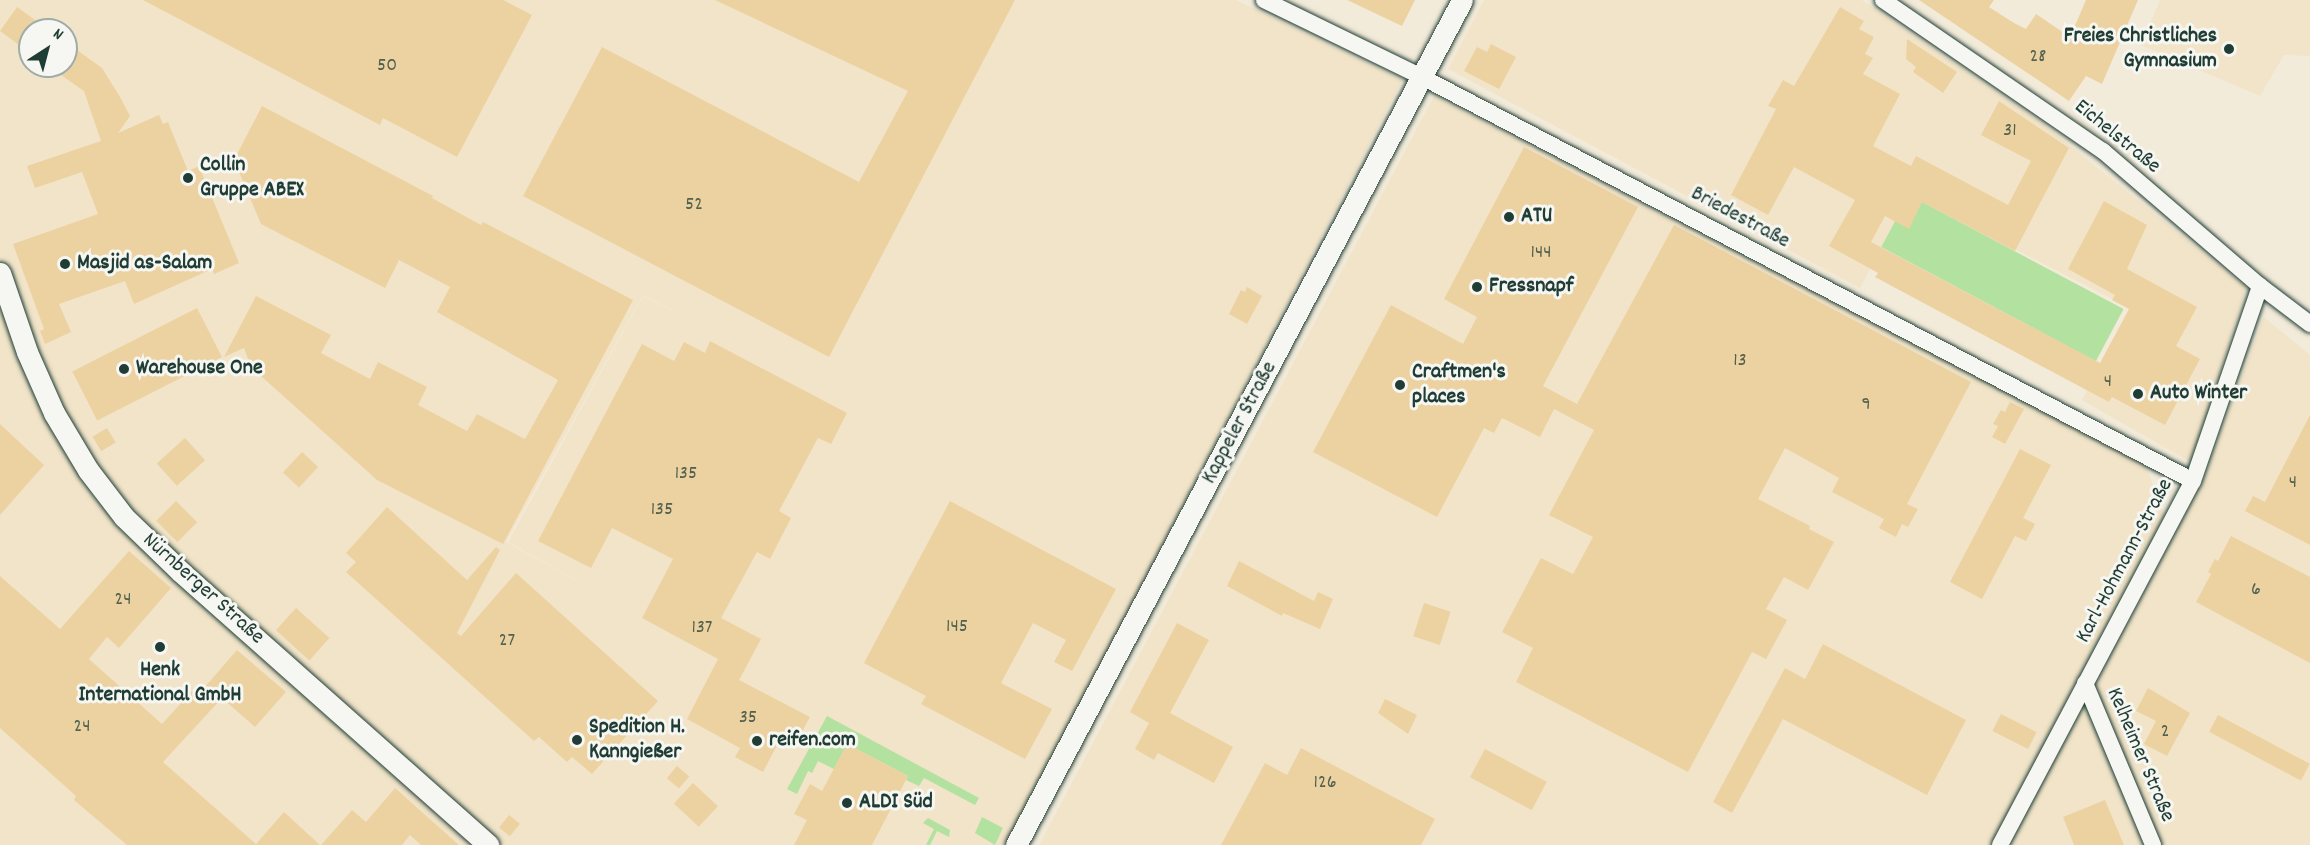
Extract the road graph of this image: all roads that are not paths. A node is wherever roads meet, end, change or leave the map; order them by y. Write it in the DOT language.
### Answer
graph roads {
  1 [pos="1264,0"];
  2 [pos="1462,0"];
  3 [pos="1883,0"];
  4 [pos="1422,76"];
  5 [pos="0,273"];
  6 [pos="2260,286"];
  7 [pos="2310,324"];
  8 [pos="2193,481"];
  9 [pos="2085,683"];
  10 [pos="488,845"];
  11 [pos="1016,845"];
  12 [pos="2000,845"];
  13 [pos="2153,845"];
  1 -- 4 [label="street, Briedestraße"];
  2 -- 4 [label="street, Kappeler Straße"];
  3 -- 6 [label="street, Eichelstraße"];
  4 -- 8 [label="street, Briedestraße"];
  4 -- 11 [label="street, Kappeler Straße"];
  5 -- 10 [label="street, Nürnberger Straße"];
  6 -- 7 [label="street, Eichelstraße"];
  6 -- 8 [label="street, Karl-Hohmann-Straße"];
  8 -- 9 [label="street, Karl-Hohmann-Straße"];
  9 -- 12 [label="street, Karl-Hohmann-Straße"];
  9 -- 13 [label="street, Kelheimer Straße"];
}
